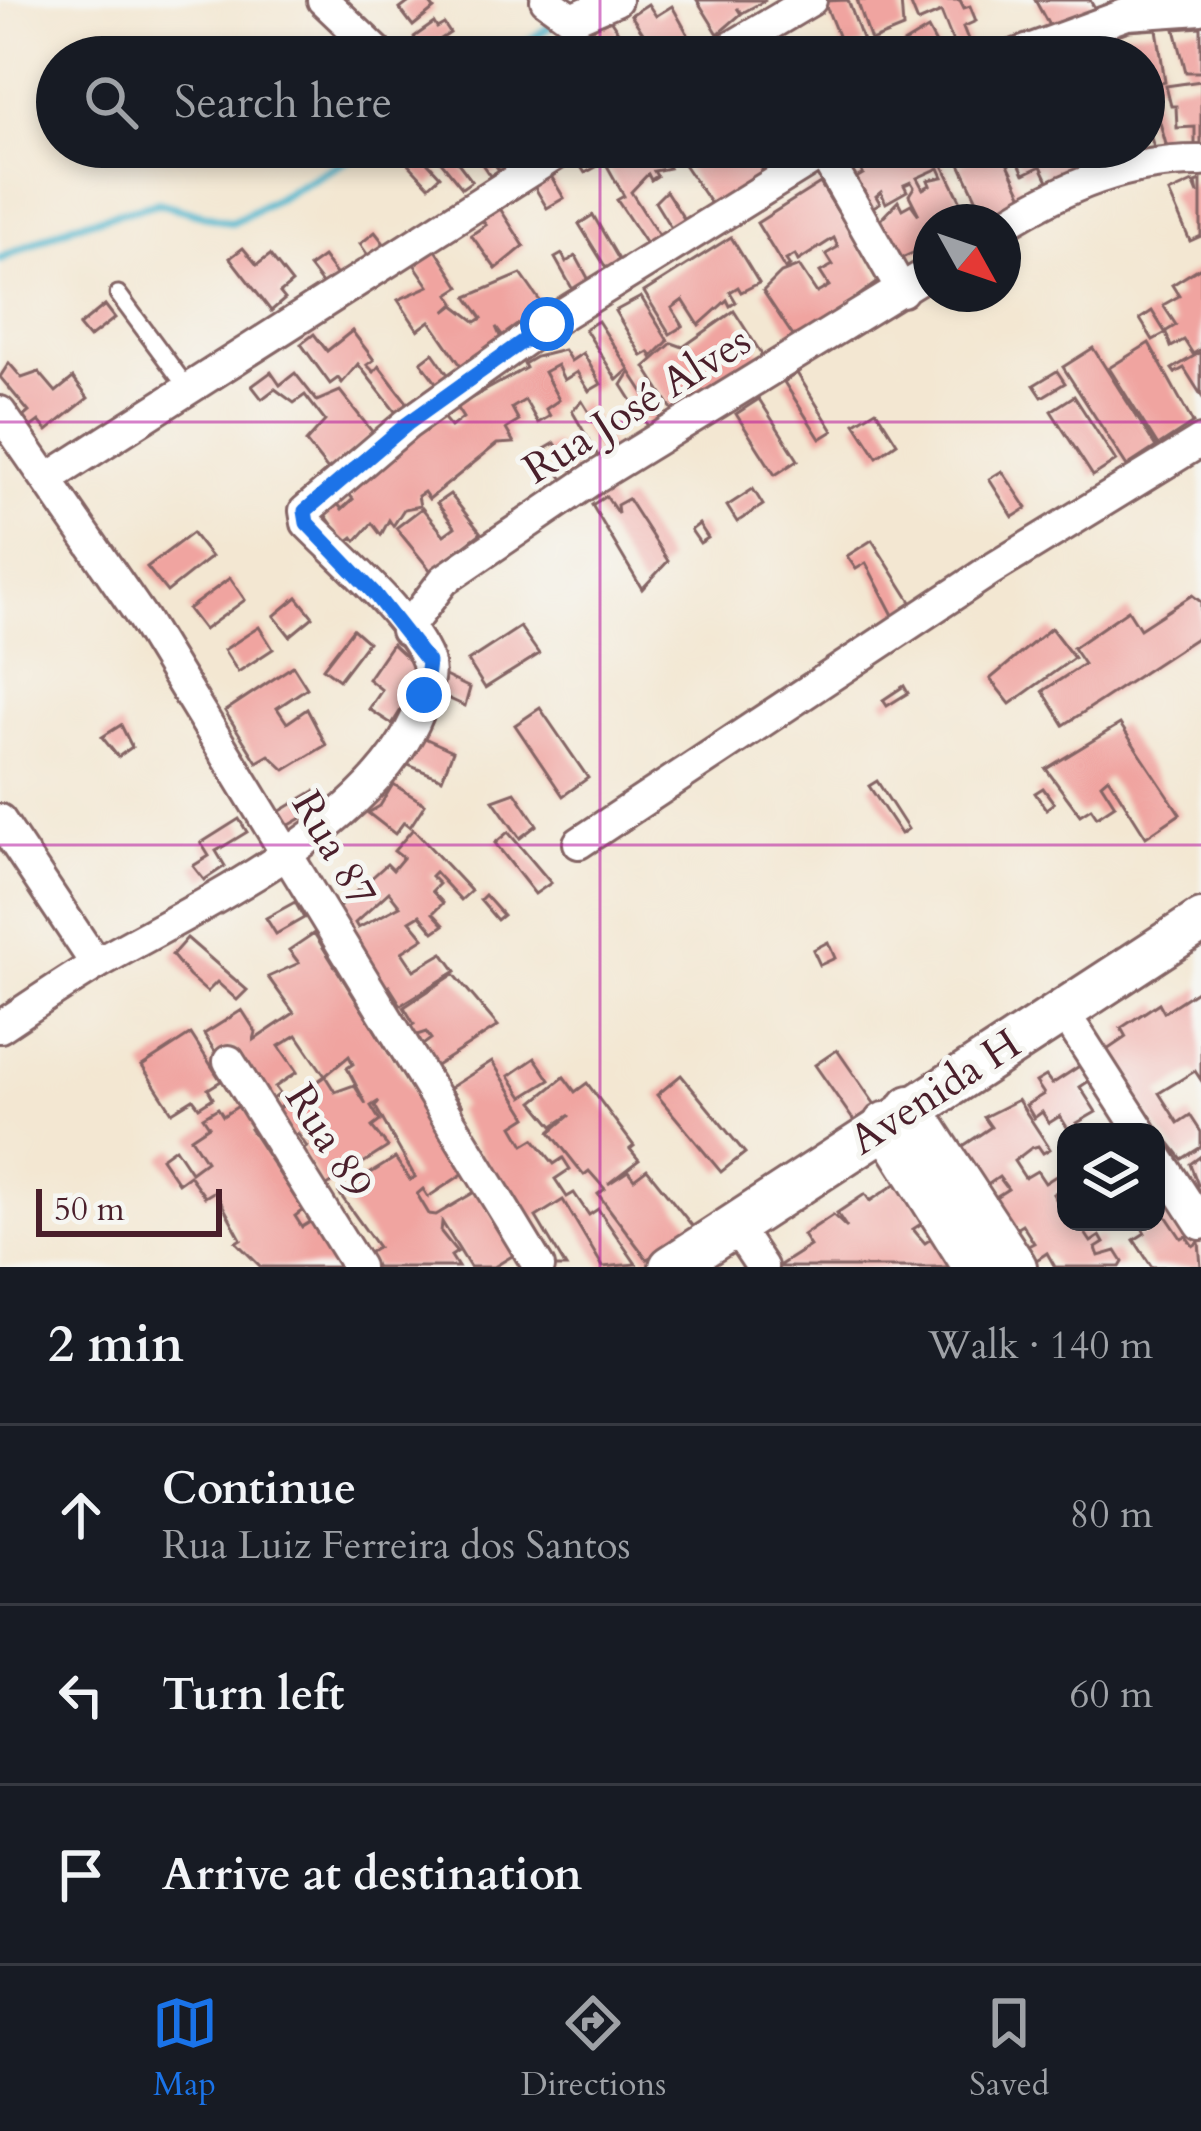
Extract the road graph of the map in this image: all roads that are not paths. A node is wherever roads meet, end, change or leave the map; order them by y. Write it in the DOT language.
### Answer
graph roads {
  1 [pos="323,0"];
  2 [pos="616,0"];
  3 [pos="811,0"];
  4 [pos="1201,9"];
  5 [pos="558,10"];
  6 [pos="361,36"];
  7 [pos="773,36"];
  8 [pos="1067,36"];
  9 [pos="1201,161"];
  10 [pos="1165,164"];
  11 [pos="534,168"];
  12 [pos="795,168"];
  13 [pos="835,168"];
  14 [pos="1120,168"];
  15 [pos="1021,215"];
  16 [pos="913,283"];
  17 [pos="902,291"];
  18 [pos="118,294"];
  19 [pos="188,389"];
  20 [pos="0,412"];
  21 [pos="1201,441"];
  22 [pos="50,478"];
  23 [pos="406,630"];
  24 [pos="0,820"];
  25 [pos="579,843"];
  26 [pos="289,854"];
  27 [pos="1201,920"];
  28 [pos="1201,954"];
  29 [pos="96,964"];
  30 [pos="0,1027"];
  31 [pos="1076,1031"];
  32 [pos="229,1060"];
  33 [pos="1135,1123"];
  34 [pos="904,1126"];
  35 [pos="1165,1169"];
  36 [pos="1201,1224"];
  37 [pos="754,1255"];
  38 [pos="358,1267"];
  39 [pos="539,1267"];
  40 [pos="671,1267"];
  41 [pos="709,1267"];
  42 [pos="975,1267"];
  43 [pos="1016,1267"];
  1 -- 6 [label="street"];
  2 -- 5 [label="street"];
  3 -- 7 [label="street"];
  4 -- 8 [label="street"];
  9 -- 10 [label="street"];
  11 -- 19 [label="street"];
  12 -- 23 [label="street"];
  13 -- 17 [label="street"];
  14 -- 15 [label="street"];
  16 -- 17 [label="street, Rua José Alves"];
  17 -- 23 [label="street, Rua José Alves"];
  18 -- 19 [label="lane"];
  19 -- 22 [label="street"];
  20 -- 22 [label="street, Rua 87"];
  21 -- 25 [label="street"];
  22 -- 26 [label="street, Rua 87"];
  23 -- 26 [label="street"];
  24 -- 29 [label="street"];
  26 -- 29 [label="street"];
  26 -- 39 [label="street, Rua 87"];
  27 -- 34 [label="street, Avenida H"];
  28 -- 31 [label="street, Avenida H"];
  29 -- 30 [label="street"];
  31 -- 33 [label="street"];
  31 -- 34 [label="street, Avenida H"];
  32 -- 38 [label="street, Rua 89"];
  34 -- 37 [label="street, Avenida H"];
  34 -- 40 [label="street, Avenida H"];
  34 -- 42 [label="street"];
  34 -- 43 [label="street"];
  35 -- 36 [label="street"];
  37 -- 41 [label="street, Avenida H"];
}
